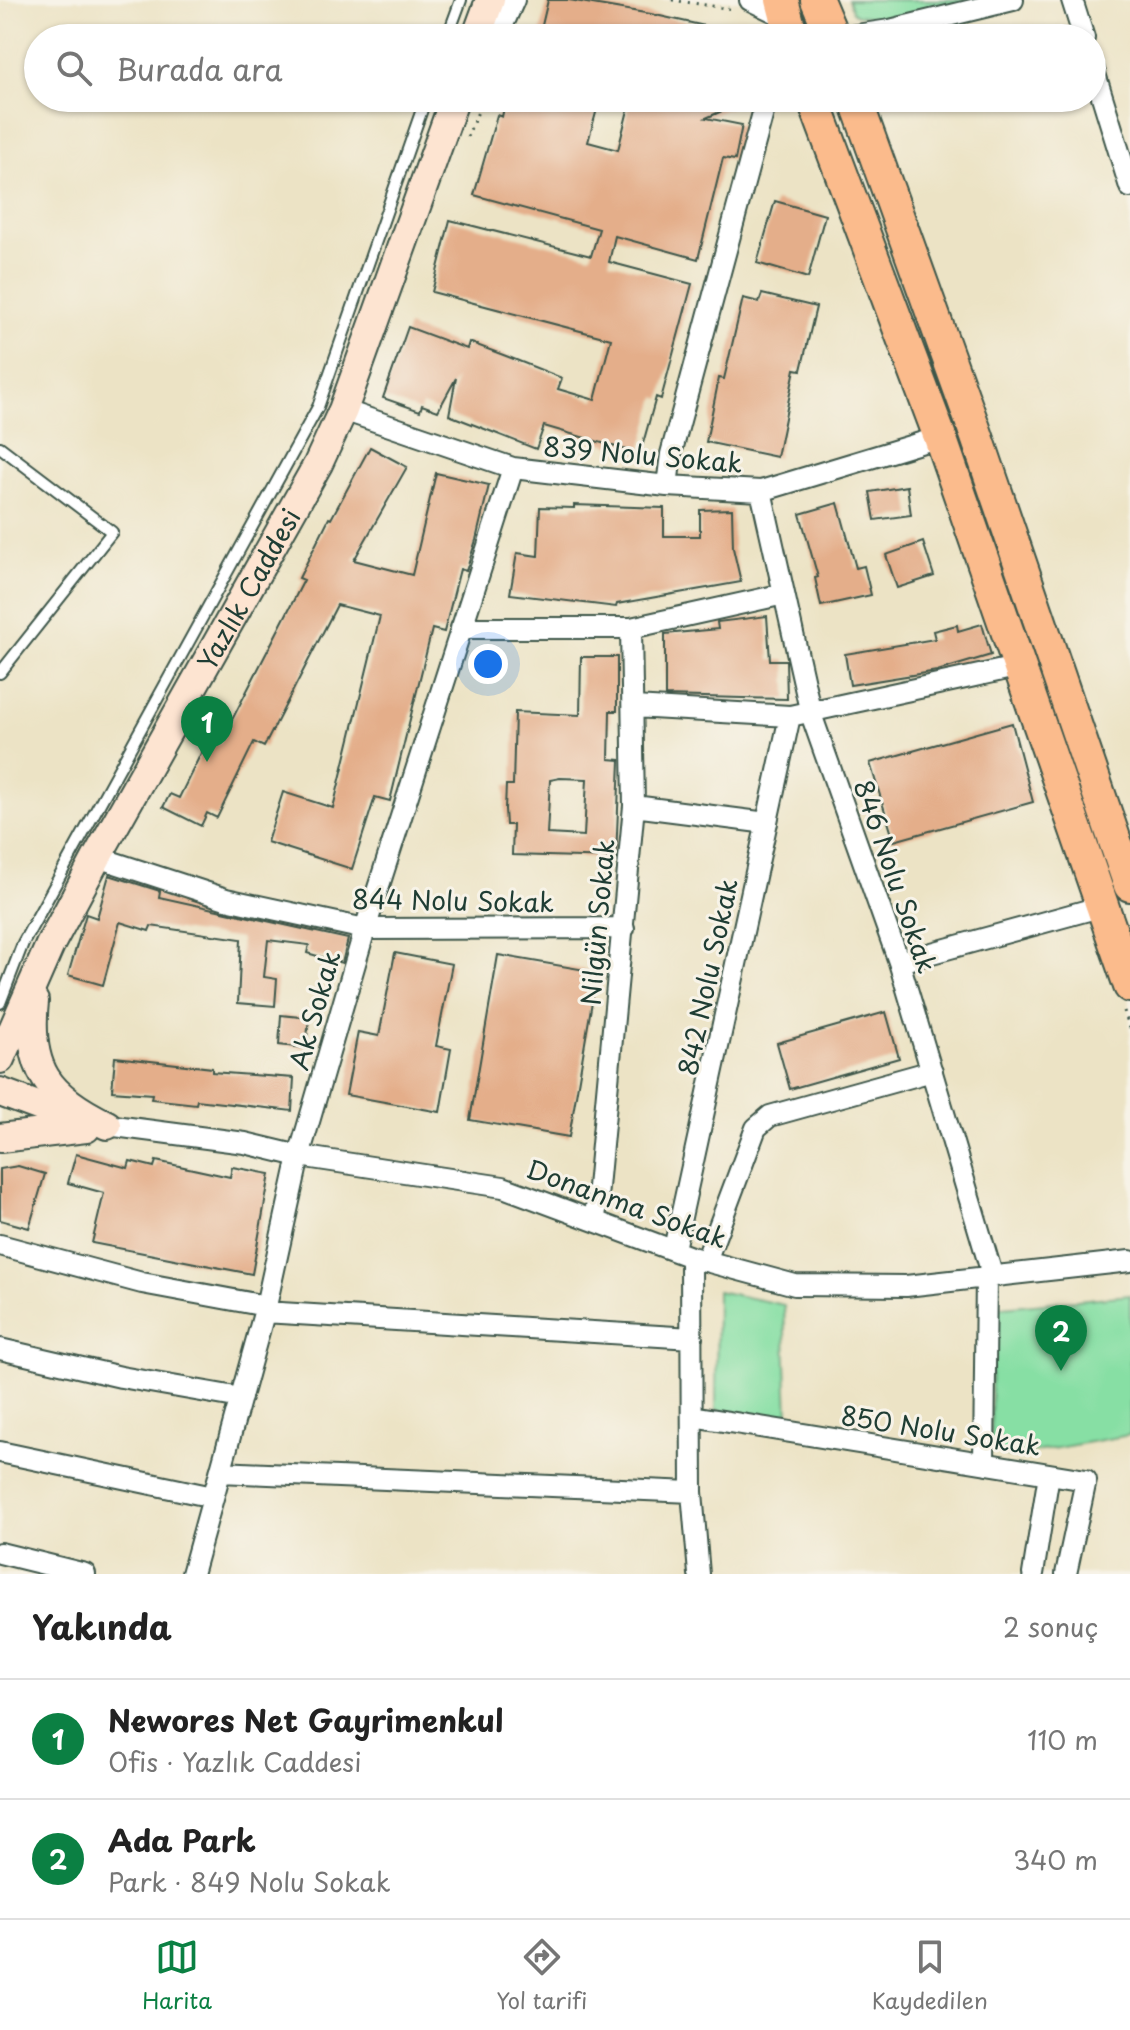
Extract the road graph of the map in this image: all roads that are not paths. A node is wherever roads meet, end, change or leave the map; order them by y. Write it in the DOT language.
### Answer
graph roads {
  1 [pos="461,0"];
  2 [pos="490,0"];
  3 [pos="514,0"];
  4 [pos="817,0"];
  5 [pos="1013,0"];
  6 [pos="1072,0"];
  7 [pos="744,4"];
  8 [pos="787,19"];
  9 [pos="452,24"];
  10 [pos="481,24"];
  11 [pos="503,24"];
  12 [pos="828,24"];
  13 [pos="915,24"];
  14 [pos="1080,24"];
  15 [pos="1106,109"];
  16 [pos="421,112"];
  17 [pos="450,112"];
  18 [pos="461,112"];
  19 [pos="763,112"];
  20 [pos="818,112"];
  21 [pos="860,112"];
  22 [pos="437,150"];
  23 [pos="1130,187"];
  24 [pos="343,410"];
  25 [pos="940,437"];
  26 [pos="0,447"];
  27 [pos="513,468"];
  28 [pos="667,486"];
  29 [pos="761,491"];
  30 [pos="784,594"];
  31 [pos="461,628"];
  32 [pos="631,628"];
  33 [pos="1021,666"];
  34 [pos="0,673"];
  35 [pos="634,707"];
  36 [pos="811,714"];
  37 [pos="790,716"];
  38 [pos="634,806"];
  39 [pos="767,823"];
  40 [pos="97,857"];
  41 [pos="1130,885"];
  42 [pos="1103,906"];
  43 [pos="624,928"];
  44 [pos="365,929"];
  45 [pos="899,962"];
  46 [pos="37,977"];
  47 [pos="1130,986"];
  48 [pos="0,1003"];
  49 [pos="0,1059"];
  50 [pos="932,1071"];
  51 [pos="0,1092"];
  52 [pos="0,1103"];
  53 [pos="107,1125"];
  54 [pos="0,1138"];
  55 [pos="299,1156"];
  56 [pos="595,1219"];
  57 [pos="2,1250"];
  58 [pos="691,1256"];
  59 [pos="1130,1261"];
  60 [pos="989,1275"];
  61 [pos="265,1309"];
  62 [pos="692,1338"];
  63 [pos="0,1349"];
  64 [pos="241,1398"];
  65 [pos="692,1416"];
  66 [pos="0,1452"];
  67 [pos="984,1463"];
  68 [pos="220,1472"];
  69 [pos="1049,1474"];
  70 [pos="692,1492"];
  71 [pos="213,1497"];
  72 [pos="0,1553"];
  73 [pos="85,1574"];
  74 [pos="192,1574"];
  75 [pos="699,1574"];
  76 [pos="1033,1574"];
  77 [pos="1066,1574"];
  1 -- 9 [label="lane"];
  2 -- 10 [label="main road"];
  3 -- 11 [label="street"];
  4 -- 12 [label="main road"];
  5 -- 13 [label="street"];
  6 -- 14 [label="street"];
  7 -- 8 [label="street"];
  15 -- 23 [label="street"];
  16 -- 48 [label="lane"];
  17 -- 22 [label="main road, Yazlık Caddesi"];
  18 -- 22 [label="street"];
  19 -- 28 [label="street"];
  20 -- 25 [label="main road"];
  21 -- 41 [label="main road"];
  22 -- 24 [label="main road, Yazlık Caddesi"];
  24 -- 27 [label="street, 839 Nolu Sokak"];
  24 -- 40 [label="main road, Yazlık Caddesi"];
  25 -- 29 [label="street, 839 Nolu Sokak"];
  25 -- 33 [label="main road"];
  26 -- 34 [label="lane"];
  27 -- 28 [label="street, 839 Nolu Sokak"];
  27 -- 31 [label="street, Ak Sokak"];
  28 -- 29 [label="street, 839 Nolu Sokak"];
  29 -- 30 [label="street, 846 Nolu Sokak"];
  30 -- 32 [label="street"];
  30 -- 36 [label="street, 846 Nolu Sokak"];
  31 -- 32 [label="street"];
  31 -- 44 [label="street, Ak Sokak"];
  32 -- 35 [label="street, Nilgün Sokak"];
  33 -- 36 [label="street"];
  33 -- 42 [label="main road"];
  35 -- 37 [label="street"];
  35 -- 38 [label="street, Nilgün Sokak"];
  36 -- 37 [label="street"];
  36 -- 45 [label="street, 846 Nolu Sokak"];
  37 -- 39 [label="street, 842 Nolu Sokak"];
  38 -- 39 [label="street"];
  38 -- 43 [label="street, Nilgün Sokak"];
  39 -- 58 [label="street, 842 Nolu Sokak"];
  40 -- 44 [label="street, 844 Nolu Sokak"];
  40 -- 46 [label="main road, Yazlık Caddesi"];
  42 -- 45 [label="street"];
  42 -- 47 [label="main road"];
  43 -- 44 [label="street, 844 Nolu Sokak"];
  43 -- 56 [label="street, Nilgün Sokak"];
  44 -- 55 [label="street, Ak Sokak"];
  45 -- 50 [label="street, 846 Nolu Sokak"];
  46 -- 49 [label="main road, Yazlık Caddesi"];
  46 -- 53 [label="main road"];
  50 -- 58 [label="street"];
  50 -- 60 [label="street, 846 Nolu Sokak"];
  51 -- 53 [label="main road"];
  52 -- 53 [label="main road"];
  53 -- 54 [label="main road"];
  53 -- 55 [label="street, Donanma Sokak"];
  55 -- 56 [label="street, Donanma Sokak"];
  55 -- 61 [label="street, Ak Sokak"];
  56 -- 58 [label="street, Donanma Sokak"];
  57 -- 61 [label="street"];
  58 -- 60 [label="street, Donanma Sokak"];
  58 -- 62 [label="street"];
  59 -- 60 [label="street, Donanma Sokak"];
  60 -- 67 [label="street, 846 Nolu Sokak"];
  61 -- 62 [label="street"];
  61 -- 64 [label="street, Ak Sokak"];
  62 -- 65 [label="street"];
  63 -- 64 [label="street"];
  64 -- 68 [label="street, Ak Sokak"];
  65 -- 67 [label="street, 850 Nolu Sokak"];
  65 -- 70 [label="street"];
  66 -- 71 [label="street"];
  67 -- 69 [label="street, 850 Nolu Sokak"];
  68 -- 70 [label="street"];
  68 -- 71 [label="street, Ak Sokak"];
  69 -- 76 [label="street"];
  69 -- 77 [label="street, 850 Nolu Sokak"];
  70 -- 75 [label="street"];
  71 -- 74 [label="street, Ak Sokak"];
  72 -- 73 [label="street"];
}
